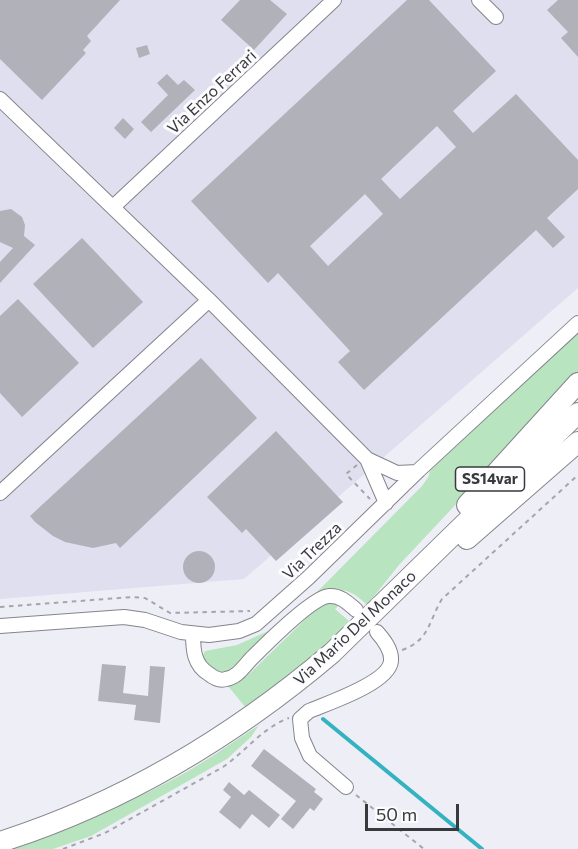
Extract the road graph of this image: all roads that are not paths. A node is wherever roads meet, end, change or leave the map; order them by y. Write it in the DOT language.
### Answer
graph roads {
  1 [pos="334,0"];
  2 [pos="479,0"];
  3 [pos="496,16"];
  4 [pos="0,99"];
  5 [pos="112,207"];
  6 [pos="208,300"];
  7 [pos="578,322"];
  8 [pos="578,383"];
  9 [pos="578,413"];
  10 [pos="578,442"];
  11 [pos="366,458"];
  12 [pos="383,468"];
  13 [pos="417,472"];
  14 [pos="377,484"];
  15 [pos="397,492"];
  16 [pos="0,493"];
  17 [pos="386,503"];
  18 [pos="408,580"];
  19 [pos="356,610"];
  20 [pos="0,626"];
  21 [pos="377,632"];
  22 [pos="193,634"];
  23 [pos="346,787"];
  24 [pos="0,842"];
  1 -- 5 [label="street, Via Enzo Ferrari"];
  2 -- 3 [label="street"];
  4 -- 5 [label="street"];
  5 -- 6 [label="street"];
  6 -- 11 [label="street"];
  6 -- 16 [label="street"];
  7 -- 13 [label="street, Via Trezza"];
  8 -- 18 [label="highway, SS14var"];
  9 -- 18 [label="highway, Via Mario Del Monaco"];
  10 -- 18 [label="highway, SS14var"];
  11 -- 12 [label="street"];
  11 -- 14 [label="street"];
  12 -- 13 [label="street"];
  12 -- 15 [label="street"];
  13 -- 15 [label="street, Via Trezza"];
  14 -- 15 [label="street"];
  14 -- 17 [label="street"];
  15 -- 17 [label="street, Via Trezza"];
  17 -- 22 [label="street, Via Trezza"];
  18 -- 24 [label="highway, Via Mario Del Monaco"];
  19 -- 22 [label="street"];
  20 -- 22 [label="street, Via Trezza"];
  21 -- 23 [label="street"];
}
